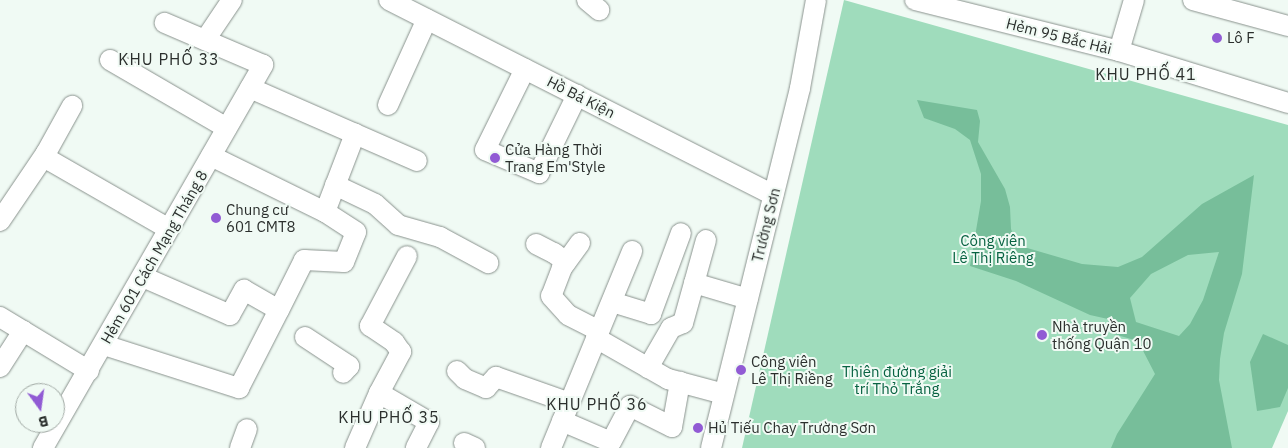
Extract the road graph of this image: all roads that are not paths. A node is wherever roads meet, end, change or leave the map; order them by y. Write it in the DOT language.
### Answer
graph roads {
  1 [pos="232,0"];
  2 [pos="389,0"];
  3 [pos="816,0"];
  4 [pos="915,0"];
  5 [pos="1134,0"];
  6 [pos="1194,0"];
  7 [pos="940,3"];
  8 [pos="1242,6"];
  9 [pos="427,19"];
  10 [pos="165,23"];
  11 [pos="1288,26"];
  12 [pos="205,40"];
  13 [pos="1119,51"];
  14 [pos="110,60"];
  15 [pos="525,69"];
  16 [pos="250,88"];
  17 [pos="577,95"];
  18 [pos="1288,103"];
  19 [pos="388,105"];
  20 [pos="72,106"];
  21 [pos="227,128"];
  22 [pos="355,134"];
  23 [pos="46,153"];
  24 [pos="211,156"];
  25 [pos="418,161"];
  26 [pos="335,185"];
  27 [pos="774,195"];
  28 [pos="325,212"];
  29 [pos="0,221"];
  30 [pos="169,229"];
  31 [pos="681,233"];
  32 [pos="706,240"];
  33 [pos="580,243"];
  34 [pos="536,244"];
  35 [pos="632,251"];
  36 [pos="407,256"];
  37 [pos="566,262"];
  38 [pos="488,263"];
  39 [pos="142,277"];
  40 [pos="694,283"];
  41 [pos="748,299"];
  42 [pos="612,302"];
  43 [pos="279,310"];
  44 [pos="0,316"];
  45 [pos="23,331"];
  46 [pos="598,335"];
  47 [pos="305,337"];
  48 [pos="104,345"];
  49 [pos="0,367"];
  50 [pos="648,368"];
  51 [pos="457,370"];
  52 [pos="89,371"];
  53 [pos="343,373"];
  54 [pos="680,382"];
  55 [pos="379,393"];
  56 [pos="724,394"];
  57 [pos="566,412"];
  58 [pos="247,429"];
  59 [pos="610,445"];
  60 [pos="43,448"];
  61 [pos="240,448"];
  62 [pos="356,448"];
  63 [pos="416,448"];
  64 [pos="551,448"];
  65 [pos="711,448"];
  1 -- 12 [label="street"];
  2 -- 9 [label="street, Hồ Bá Kiện"];
  3 -- 27 [label="street, Trường Sơn"];
  4 -- 7 [label="street, Hẻm 95 Bắc Hải"];
  5 -- 13 [label="street"];
  6 -- 8 [label="street"];
  7 -- 13 [label="street, Hẻm 95 Bắc Hải"];
  8 -- 11 [label="street"];
  9 -- 15 [label="street, Hồ Bá Kiện"];
  9 -- 19 [label="street"];
  10 -- 12 [label="street"];
  12 -- 16 [label="street, Hẻm 601 Cách Mạng Tháng 8"];
  13 -- 18 [label="street, Hẻm 95 Bắc Hải"];
  14 -- 21 [label="street"];
  15 -- 17 [label="street, Hồ Bá Kiện"];
  15 -- 17 [label="street"];
  16 -- 21 [label="street, Hẻm 601 Cách Mạng Tháng 8"];
  16 -- 22 [label="street"];
  17 -- 27 [label="street, Hồ Bá Kiện"];
  20 -- 23 [label="street"];
  21 -- 24 [label="street, Hẻm 601 Cách Mạng Tháng 8"];
  22 -- 25 [label="street"];
  22 -- 26 [label="street"];
  23 -- 29 [label="street"];
  23 -- 30 [label="street"];
  24 -- 28 [label="street"];
  24 -- 30 [label="street, Hẻm 601 Cách Mạng Tháng 8"];
  26 -- 28 [label="street"];
  26 -- 38 [label="street"];
  27 -- 41 [label="street, Trường Sơn"];
  28 -- 43 [label="street"];
  30 -- 39 [label="street, Hẻm 601 Cách Mạng Tháng 8"];
  31 -- 42 [label="street"];
  32 -- 40 [label="street"];
  33 -- 37 [label="street"];
  34 -- 37 [label="street"];
  35 -- 42 [label="street"];
  36 -- 55 [label="street"];
  37 -- 46 [label="street"];
  39 -- 43 [label="street"];
  39 -- 48 [label="street, Hẻm 601 Cách Mạng Tháng 8"];
  40 -- 41 [label="street"];
  40 -- 50 [label="street"];
  41 -- 56 [label="street, Trường Sơn"];
  42 -- 46 [label="street"];
  43 -- 48 [label="street"];
  44 -- 45 [label="street"];
  45 -- 49 [label="street"];
  45 -- 52 [label="street"];
  46 -- 50 [label="street"];
  46 -- 57 [label="street"];
  47 -- 53 [label="street"];
  48 -- 52 [label="street, Hẻm 601 Cách Mạng Tháng 8"];
  50 -- 54 [label="street"];
  51 -- 57 [label="street"];
  52 -- 60 [label="street, Hẻm 601 Cách Mạng Tháng 8"];
  54 -- 56 [label="street"];
  54 -- 59 [label="street"];
  55 -- 62 [label="street"];
  55 -- 63 [label="street"];
  56 -- 65 [label="street, Trường Sơn"];
  57 -- 59 [label="street"];
  57 -- 64 [label="street"];
  58 -- 61 [label="street"];
}
